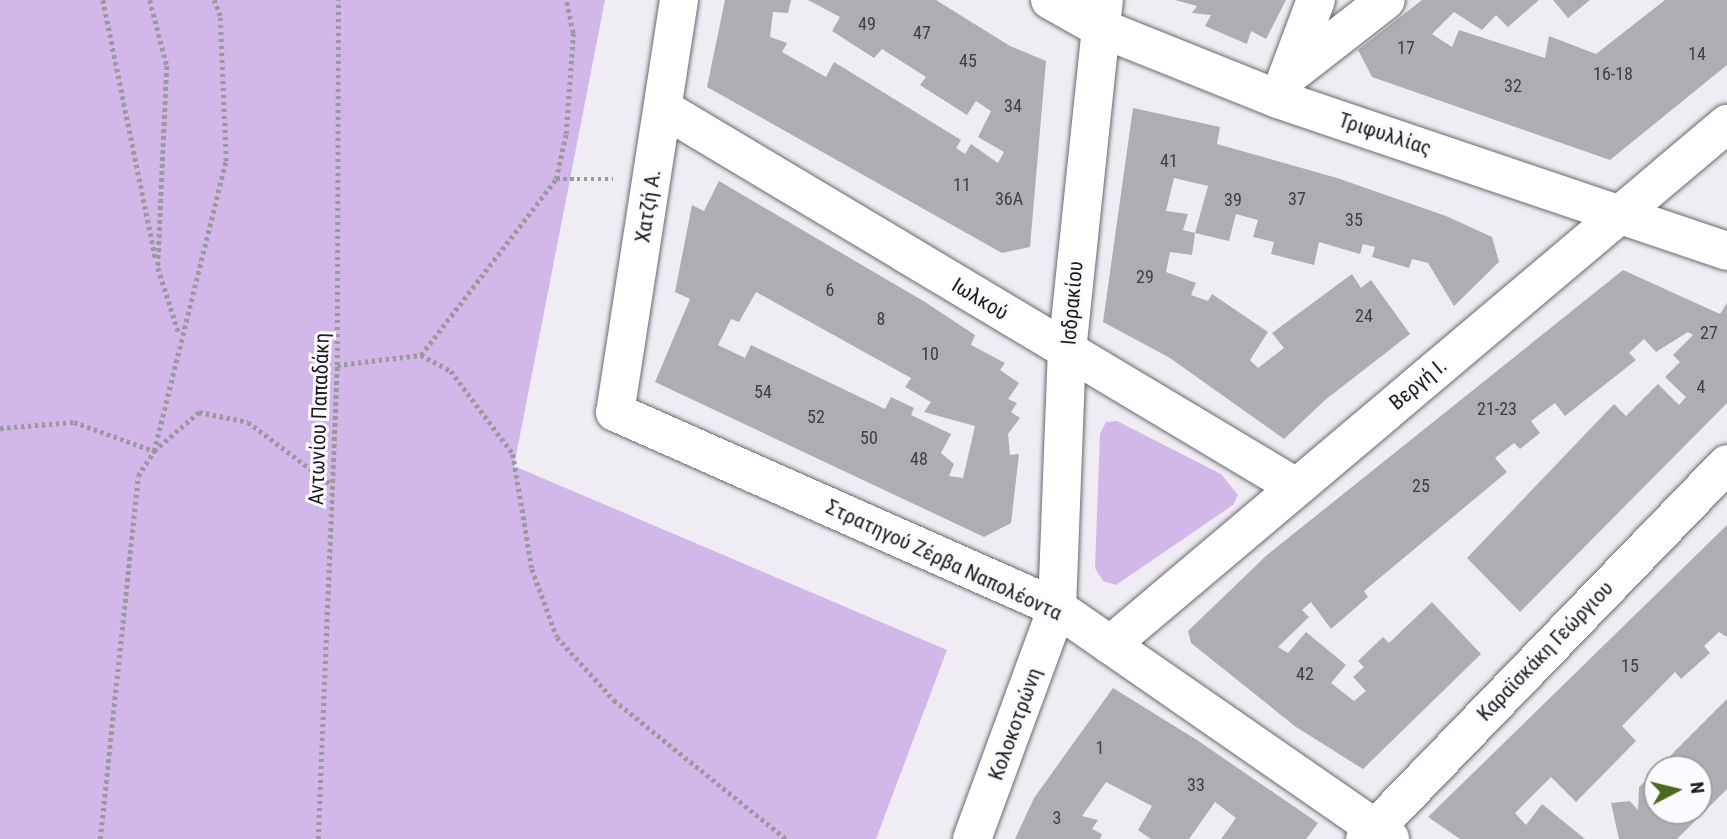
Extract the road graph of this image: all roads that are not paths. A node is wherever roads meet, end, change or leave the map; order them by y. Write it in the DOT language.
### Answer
graph roads {
  1 [pos="679,0"];
  2 [pos="1050,0"];
  3 [pos="1316,0"];
  4 [pos="1387,0"];
  5 [pos="1101,14"];
  6 [pos="1283,88"];
  7 [pos="664,109"];
  8 [pos="1727,124"];
  9 [pos="1623,212"];
  10 [pos="1727,251"];
  11 [pos="1067,351"];
  12 [pos="615,412"];
  13 [pos="1727,464"];
  14 [pos="1296,487"];
  15 [pos="1057,608"];
  16 [pos="1110,645"];
  17 [pos="1376,835"];
  18 [pos="972,839"];
  1 -- 7 [label="street, Χατζή Α."];
  2 -- 5 [label="street, Τριφυλλίας"];
  3 -- 6 [label="street"];
  4 -- 6 [label="street"];
  5 -- 6 [label="street, Τριφυλλίας"];
  5 -- 11 [label="street, Ισδρακίου"];
  6 -- 9 [label="street, Τριφυλλίας"];
  7 -- 11 [label="street, Ιωλκού"];
  7 -- 12 [label="street, Χατζή Α."];
  8 -- 9 [label="street, Βεργή Ι."];
  9 -- 10 [label="street, Τριφυλλίας"];
  9 -- 14 [label="street, Βεργή Ι."];
  11 -- 14 [label="street, Ιωλκού"];
  11 -- 15 [label="street, Ισδρακίου"];
  12 -- 15 [label="street, Στρατηγού Ζέρβα Ναπολέοντα"];
  13 -- 17 [label="street, Καραϊσκάκη Γεώργιου"];
  14 -- 16 [label="street, Βεργή Ι."];
  15 -- 16 [label="street, Στρατηγού Ζέρβα Ναπολέοντα"];
  15 -- 18 [label="street, Κολοκοτρώνη"];
  16 -- 17 [label="street, Στρατηγού Ζέρβα Ναπολέοντα"];
}
